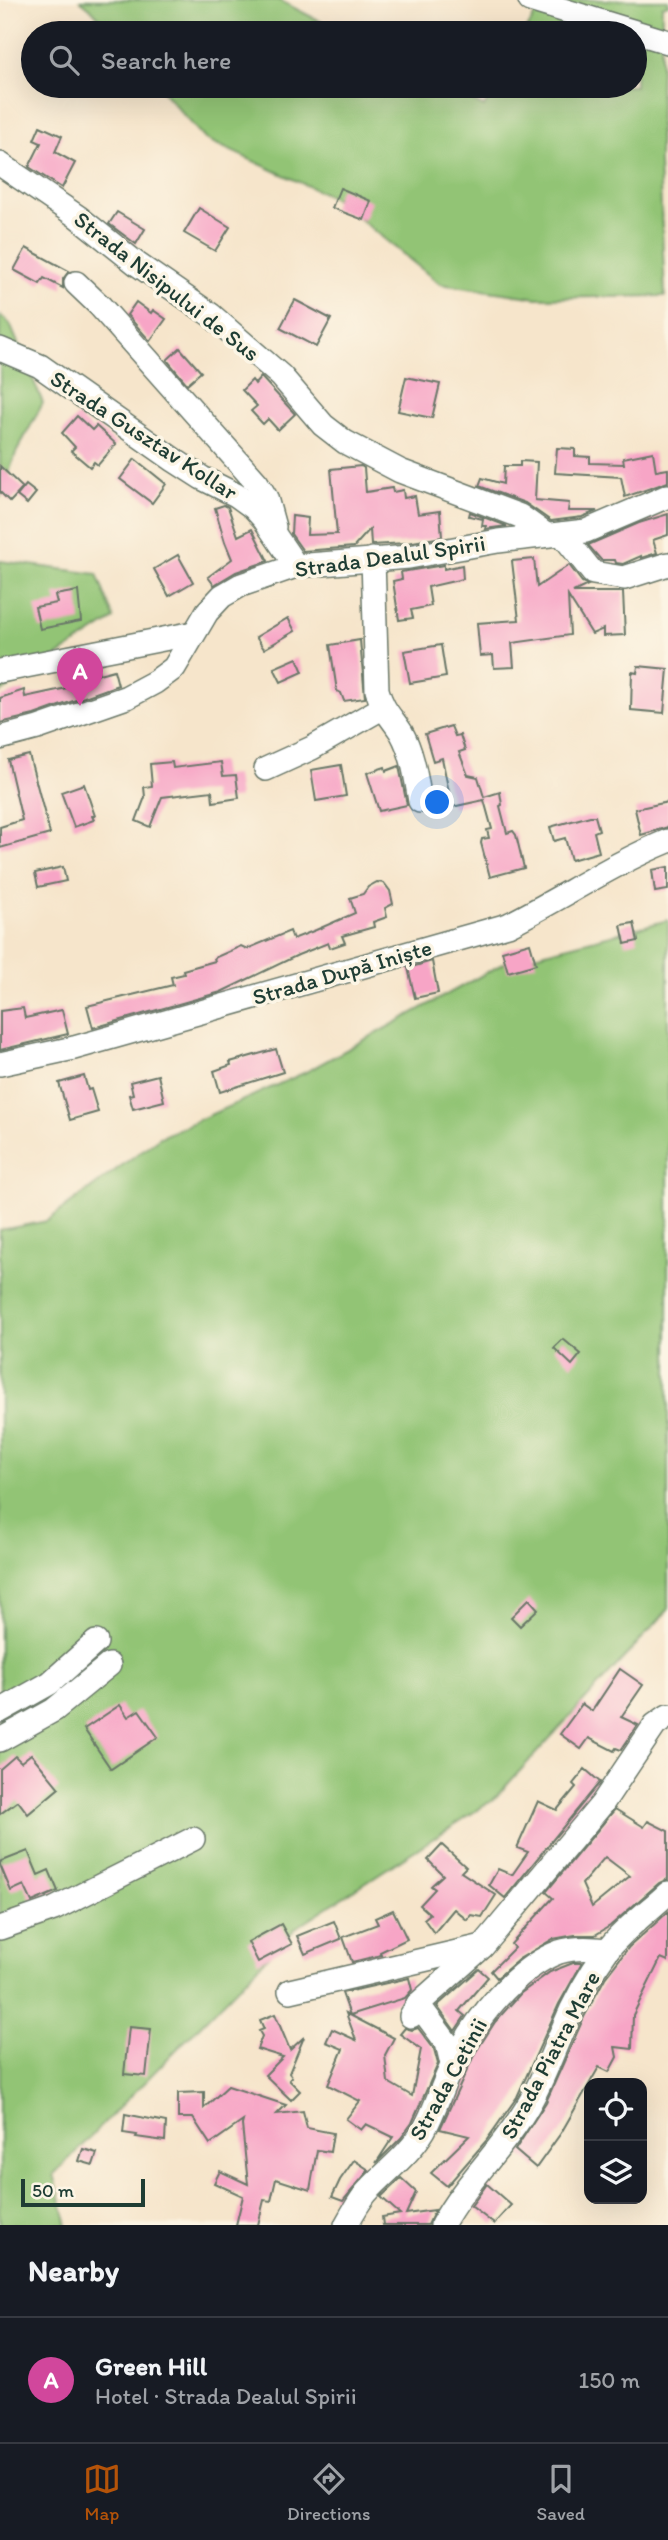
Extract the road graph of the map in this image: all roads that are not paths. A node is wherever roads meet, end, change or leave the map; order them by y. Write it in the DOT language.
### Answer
graph roads {
  1 [pos="530,0"];
  2 [pos="599,21"];
  3 [pos="647,36"];
  4 [pos="668,42"];
  5 [pos="0,164"];
  6 [pos="76,282"];
  7 [pos="0,349"];
  8 [pos="668,496"];
  9 [pos="553,534"];
  10 [pos="276,537"];
  11 [pos="373,559"];
  12 [pos="668,564"];
  13 [pos="296,566"];
  14 [pos="194,633"];
  15 [pos="0,671"];
  16 [pos="382,708"];
  17 [pos="0,738"];
  18 [pos="266,769"];
  19 [pos="420,801"];
  20 [pos="668,841"];
  21 [pos="0,1064"];
  22 [pos="96,1642"];
  23 [pos="109,1665"];
  24 [pos="0,1711"];
  25 [pos="668,1716"];
  26 [pos="0,1740"];
  27 [pos="193,1839"];
  28 [pos="668,1892"];
  29 [pos="0,1928"];
  30 [pos="483,1946"];
  31 [pos="607,1950"];
  32 [pos="290,1991"];
  33 [pos="452,2064"];
  34 [pos="346,2225"];
  35 [pos="442,2225"];
  1 -- 2 [label="street"];
  3 -- 4 [label="street"];
  5 -- 9 [label="street, Strada Nisipului de Sus"];
  6 -- 10 [label="street, Strada Gusztav Kollar"];
  7 -- 10 [label="street, Strada Gusztav Kollar"];
  8 -- 9 [label="street"];
  9 -- 11 [label="street, Strada Dealul Spirii"];
  9 -- 12 [label="street, Strada Nisipului de Sus"];
  10 -- 13 [label="street, Strada Gusztav Kollar"];
  11 -- 13 [label="street, Strada Dealul Spirii"];
  11 -- 16 [label="street"];
  13 -- 14 [label="street, Strada Dealul Spirii"];
  14 -- 15 [label="street"];
  14 -- 17 [label="street, Strada Dealul Spirii"];
  16 -- 18 [label="street"];
  16 -- 19 [label="street"];
  20 -- 21 [label="street, Strada După Iniște"];
  22 -- 24 [label="street"];
  23 -- 26 [label="street"];
  25 -- 30 [label="street"];
  27 -- 29 [label="street"];
  28 -- 31 [label="street, Strada Piatra Mare"];
  30 -- 32 [label="street"];
  30 -- 33 [label="street"];
  31 -- 33 [label="street, Strada Cetinii"];
  31 -- 35 [label="street, Strada Piatra Mare"];
  33 -- 34 [label="street, Strada Cetinii"];
}
